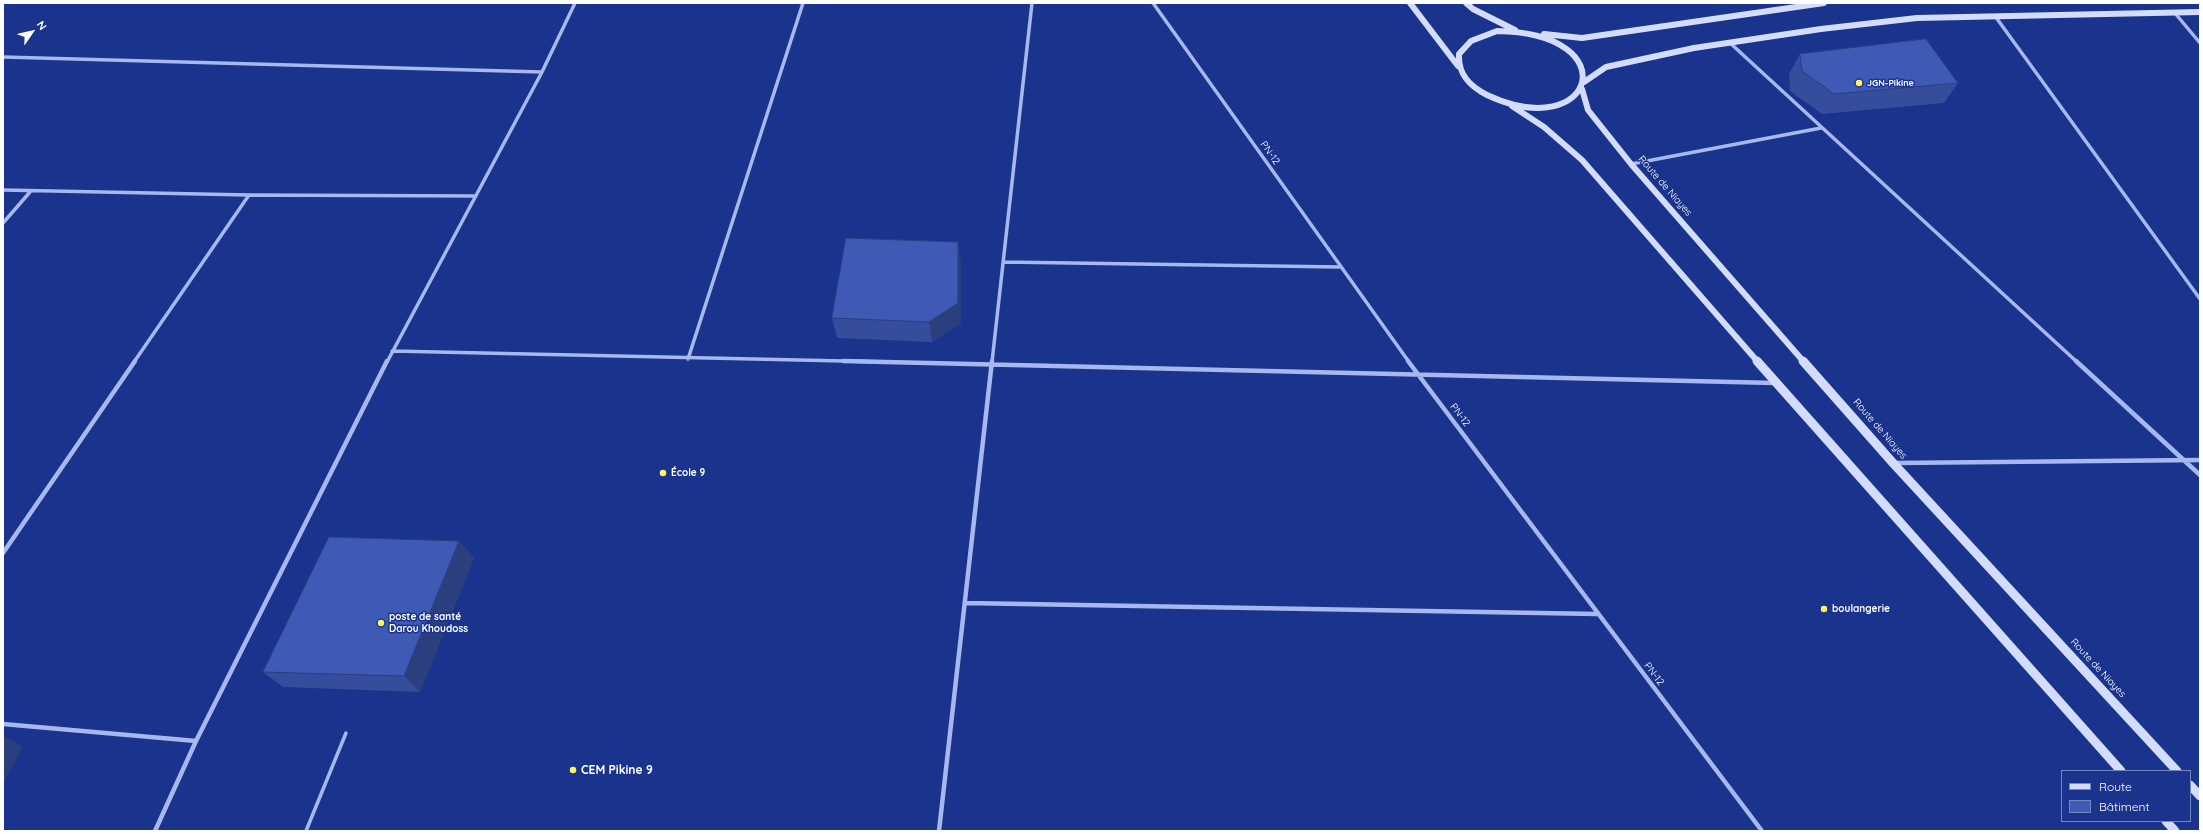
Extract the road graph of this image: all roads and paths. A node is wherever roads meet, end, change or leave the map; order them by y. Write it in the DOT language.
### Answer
graph roads {
  1 [pos="575,3"];
  2 [pos="803,3"];
  3 [pos="1032,3"];
  4 [pos="1153,3"];
  5 [pos="1410,3"];
  6 [pos="1466,3"];
  7 [pos="1824,3"];
  8 [pos="2174,12"];
  9 [pos="2200,12"];
  10 [pos="1995,16"];
  11 [pos="1517,31"];
  12 [pos="1530,33"];
  13 [pos="1729,42"];
  14 [pos="2200,43"];
  15 [pos="3,57"];
  16 [pos="1458,66"];
  17 [pos="542,72"];
  18 [pos="1584,82"];
  19 [pos="1582,89"];
  20 [pos="1512,106"];
  21 [pos="1821,128"];
  22 [pos="1630,164"];
  23 [pos="3,190"];
  24 [pos="30,192"];
  25 [pos="249,195"];
  26 [pos="476,196"];
  27 [pos="3,223"];
  28 [pos="1003,262"];
  29 [pos="1339,267"];
  30 [pos="2200,299"];
  31 [pos="392,351"];
  32 [pos="688,358"];
  33 [pos="992,366"];
  34 [pos="1417,373"];
  35 [pos="1778,383"];
  36 [pos="2184,460"];
  37 [pos="2200,460"];
  38 [pos="1893,463"];
  39 [pos="2200,475"];
  40 [pos="3,553"];
  41 [pos="965,603"];
  42 [pos="1597,614"];
  43 [pos="3,724"];
  44 [pos="346,733"];
  45 [pos="196,741"];
  46 [pos="2120,770"];
  47 [pos="2176,770"];
  48 [pos="2191,786"];
  49 [pos="2200,796"];
  50 [pos="2167,822"];
  51 [pos="155,831"];
  52 [pos="306,831"];
  53 [pos="939,831"];
  54 [pos="1762,831"];
  55 [pos="2175,831"];
  1 -- 17 [label="street"];
  2 -- 32 [label="street"];
  3 -- 28 [label="street"];
  4 -- 29 [label="street, PN-12"];
  5 -- 16 [label="main road"];
  6 -- 11 [label="main road"];
  7 -- 12 [label="main road"];
  8 -- 9 [label="main road"];
  8 -- 10 [label="main road"];
  8 -- 14 [label="street"];
  10 -- 13 [label="main road"];
  10 -- 30 [label="street"];
  11 -- 12 [label="main road"];
  11 -- 16 [label="main road"];
  12 -- 18 [label="main road"];
  13 -- 18 [label="main road"];
  13 -- 21 [label="street"];
  15 -- 17 [label="street"];
  16 -- 20 [label="main road"];
  17 -- 26 [label="street"];
  18 -- 19 [label="main road"];
  19 -- 20 [label="main road"];
  19 -- 22 [label="main road, Route de Niayes"];
  20 -- 35 [label="main road"];
  21 -- 22 [label="street"];
  21 -- 36 [label="street"];
  22 -- 38 [label="main road, Route de Niayes"];
  23 -- 24 [label="street"];
  24 -- 25 [label="street"];
  24 -- 27 [label="street"];
  25 -- 26 [label="street"];
  25 -- 40 [label="street"];
  26 -- 31 [label="street"];
  28 -- 29 [label="street"];
  28 -- 33 [label="street"];
  29 -- 34 [label="street, PN-12"];
  31 -- 32 [label="street"];
  31 -- 45 [label="street"];
  32 -- 33 [label="street"];
  33 -- 34 [label="street"];
  33 -- 41 [label="street"];
  34 -- 35 [label="street"];
  34 -- 42 [label="street, PN-12"];
  35 -- 46 [label="main road"];
  36 -- 37 [label="street"];
  36 -- 38 [label="street"];
  36 -- 39 [label="street"];
  38 -- 47 [label="main road, Route de Niayes"];
  41 -- 42 [label="street"];
  41 -- 53 [label="street"];
  42 -- 54 [label="street, PN-12"];
  43 -- 45 [label="street"];
  44 -- 52 [label="lane"];
  45 -- 51 [label="street"];
  48 -- 49 [label="main road"];
  50 -- 55 [label="main road"];
}
